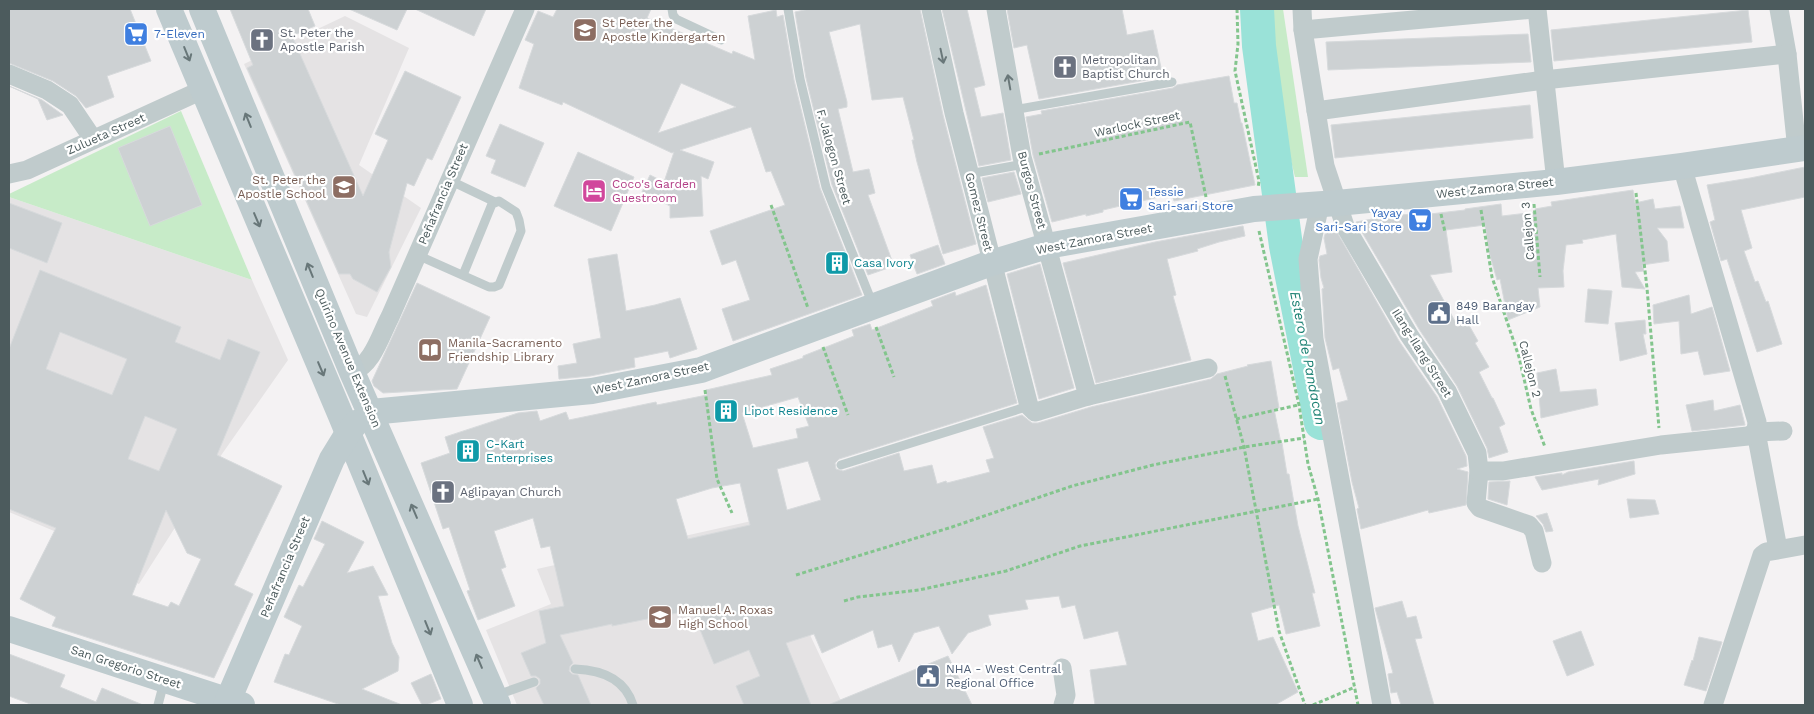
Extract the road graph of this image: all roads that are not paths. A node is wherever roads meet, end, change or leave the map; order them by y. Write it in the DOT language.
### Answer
graph roads {
  1 [pos="169,9"];
  2 [pos="202,9"];
  3 [pos="525,9"];
  4 [pos="672,9"];
  5 [pos="788,9"];
  6 [pos="931,9"];
  7 [pos="996,9"];
  8 [pos="1302,9"];
  9 [pos="1535,9"];
  10 [pos="1779,9"];
  11 [pos="1303,30"];
  12 [pos="721,40"];
  13 [pos="1787,54"];
  14 [pos="9,74"];
  15 [pos="1544,80"];
  16 [pos="1172,82"];
  17 [pos="202,90"];
  18 [pos="1013,110"];
  19 [pos="1316,111"];
  20 [pos="93,139"];
  21 [pos="1801,149"];
  22 [pos="1023,161"];
  23 [pos="1682,166"];
  24 [pos="9,174"];
  25 [pos="969,174"];
  26 [pos="449,180"];
  27 [pos="1544,183"];
  28 [pos="495,202"];
  29 [pos="1323,204"];
  30 [pos="1047,246"];
  31 [pos="417,256"];
  32 [pos="991,263"];
  33 [pos="463,275"];
  34 [pos="871,307"];
  35 [pos="1208,368"];
  36 [pos="352,372"];
  37 [pos="1088,396"];
  38 [pos="1032,409"];
  39 [pos="370,412"];
  40 [pos="1783,430"];
  41 [pos="1756,432"];
  42 [pos="348,433"];
  43 [pos="841,465"];
  44 [pos="1479,471"];
  45 [pos="1805,545"];
  46 [pos="1778,549"];
  47 [pos="1542,563"];
  48 [pos="9,629"];
  49 [pos="1062,668"];
  50 [pos="575,669"];
  51 [pos="165,680"];
  52 [pos="534,682"];
  53 [pos="496,701"];
  54 [pos="232,704"];
  55 [pos="158,705"];
  56 [pos="460,705"];
  57 [pos="633,705"];
  58 [pos="1063,705"];
  59 [pos="1382,705"];
  60 [pos="1713,705"];
  1 -- 17 [label="street, one-way"];
  36 -- 2 [label="street, Quirino Avenue Extension, one-way"];
  3 -- 26 [label="street, Peñafrancia Street"];
  4 -- 12 [label="lane"];
  5 -- 34 [label="lane, F. Jalogon Street"];
  6 -- 25 [label="street, Gomez Street, one-way"];
  18 -- 7 [label="street, Burgos Street, one-way"];
  8 -- 11 [label="street, Ilang-Ilang Street"];
  9 -- 11 [label="street"];
  9 -- 15 [label="street"];
  10 -- 13 [label="street"];
  11 -- 19 [label="street, Ilang-Ilang Street"];
  13 -- 15 [label="street"];
  13 -- 21 [label="street"];
  14 -- 20 [label="street"];
  15 -- 19 [label="street"];
  15 -- 27 [label="street"];
  16 -- 18 [label="lane"];
  17 -- 20 [label="street, Zulueta Street"];
  17 -- 42 [label="street, one-way"];
  18 -- 22 [label="street, Burgos Street"];
  19 -- 29 [label="street, Ilang-Ilang Street"];
  20 -- 24 [label="street, Zulueta Street"];
  21 -- 23 [label="street, West Zamora Street"];
  22 -- 25 [label="lane"];
  22 -- 30 [label="street, Burgos Street"];
  23 -- 27 [label="street, West Zamora Street"];
  23 -- 41 [label="street"];
  25 -- 32 [label="street, Gomez Street"];
  26 -- 28 [label="lane"];
  26 -- 31 [label="street, Peñafrancia Street"];
  27 -- 29 [label="street, West Zamora Street"];
  28 -- 33 [label="lane"];
  28 -- 33 [label="lane"];
  29 -- 30 [label="street, West Zamora Street"];
  29 -- 44 [label="street, Ilang-Ilang Street"];
  29 -- 59 [label="street"];
  30 -- 32 [label="street, West Zamora Street"];
  30 -- 37 [label="street, Burgos Street"];
  31 -- 33 [label="lane"];
  31 -- 36 [label="street, Peñafrancia Street"];
  32 -- 34 [label="street, West Zamora Street"];
  32 -- 38 [label="street, Gomez Street"];
  34 -- 39 [label="street, West Zamora Street"];
  35 -- 37 [label="street"];
  36 -- 39 [label="street, Quirino Avenue Extension"];
  37 -- 38 [label="street"];
  38 -- 43 [label="lane"];
  39 -- 42 [label="street, Peñafrancia Street"];
  53 -- 39 [label="street, Quirino Avenue Extension, one-way"];
  40 -- 41 [label="street"];
  41 -- 44 [label="street"];
  41 -- 46 [label="street"];
  42 -- 54 [label="street, Peñafrancia Street"];
  42 -- 56 [label="street, one-way"];
  44 -- 47 [label="street, Ilang-Ilang Street"];
  45 -- 46 [label="street"];
  46 -- 60 [label="street"];
  48 -- 51 [label="street, San Gregorio Street"];
  49 -- 58 [label="street"];
  50 -- 57 [label="lane"];
  51 -- 54 [label="street, San Gregorio Street"];
  51 -- 55 [label="lane"];
  52 -- 53 [label="lane"];
}
